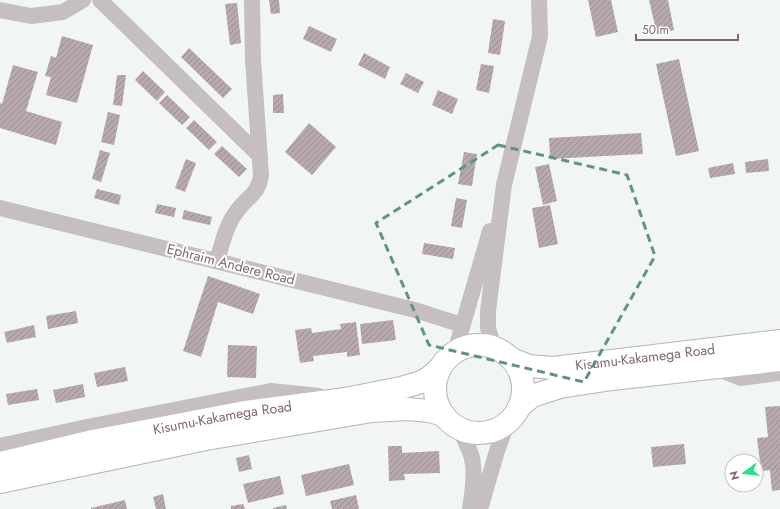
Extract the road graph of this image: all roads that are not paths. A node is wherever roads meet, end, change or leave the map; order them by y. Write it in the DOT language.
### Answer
graph roads {
  1 [pos="83,0"];
  2 [pos="100,0"];
  3 [pos="252,0"];
  4 [pos="539,0"];
  5 [pos="0,10"];
  6 [pos="260,156"];
  7 [pos="504,185"];
  8 [pos="0,208"];
  9 [pos="217,261"];
  10 [pos="462,325"];
  11 [pos="780,341"];
  12 [pos="503,353"];
  13 [pos="448,360"];
  14 [pos="780,360"];
  15 [pos="713,367"];
  16 [pos="780,374"];
  17 [pos="345,399"];
  18 [pos="513,415"];
  19 [pos="452,422"];
  20 [pos="0,446"];
  21 [pos="0,463"];
  22 [pos="0,482"];
  23 [pos="470,509"];
  24 [pos="480,509"];
  1 -- 5 [label="street"];
  2 -- 6 [label="street"];
  3 -- 6 [label="street"];
  4 -- 7 [label="street"];
  6 -- 9 [label="street"];
  7 -- 10 [label="street"];
  7 -- 12 [label="street"];
  8 -- 9 [label="street, Ephraim Andere Road"];
  9 -- 10 [label="street, Ephraim Andere Road"];
  10 -- 13 [label="street"];
  11 -- 12 [label="highway, Kisumu-Kakamega Road"];
  12 -- 13 [label="highway"];
  12 -- 18 [label="highway"];
  13 -- 17 [label="highway, Kisumu-Kakamega Road"];
  13 -- 19 [label="highway"];
  14 -- 15 [label="highway, Kisumu-Kakamega Road"];
  15 -- 16 [label="street"];
  15 -- 18 [label="highway, Kisumu-Kakamega Road"];
  17 -- 20 [label="street"];
  17 -- 21 [label="highway, Kisumu-Kakamega Road"];
  18 -- 19 [label="highway"];
  18 -- 24 [label="street"];
  19 -- 22 [label="highway, Kisumu-Kakamega Road"];
  19 -- 23 [label="street"];
}
